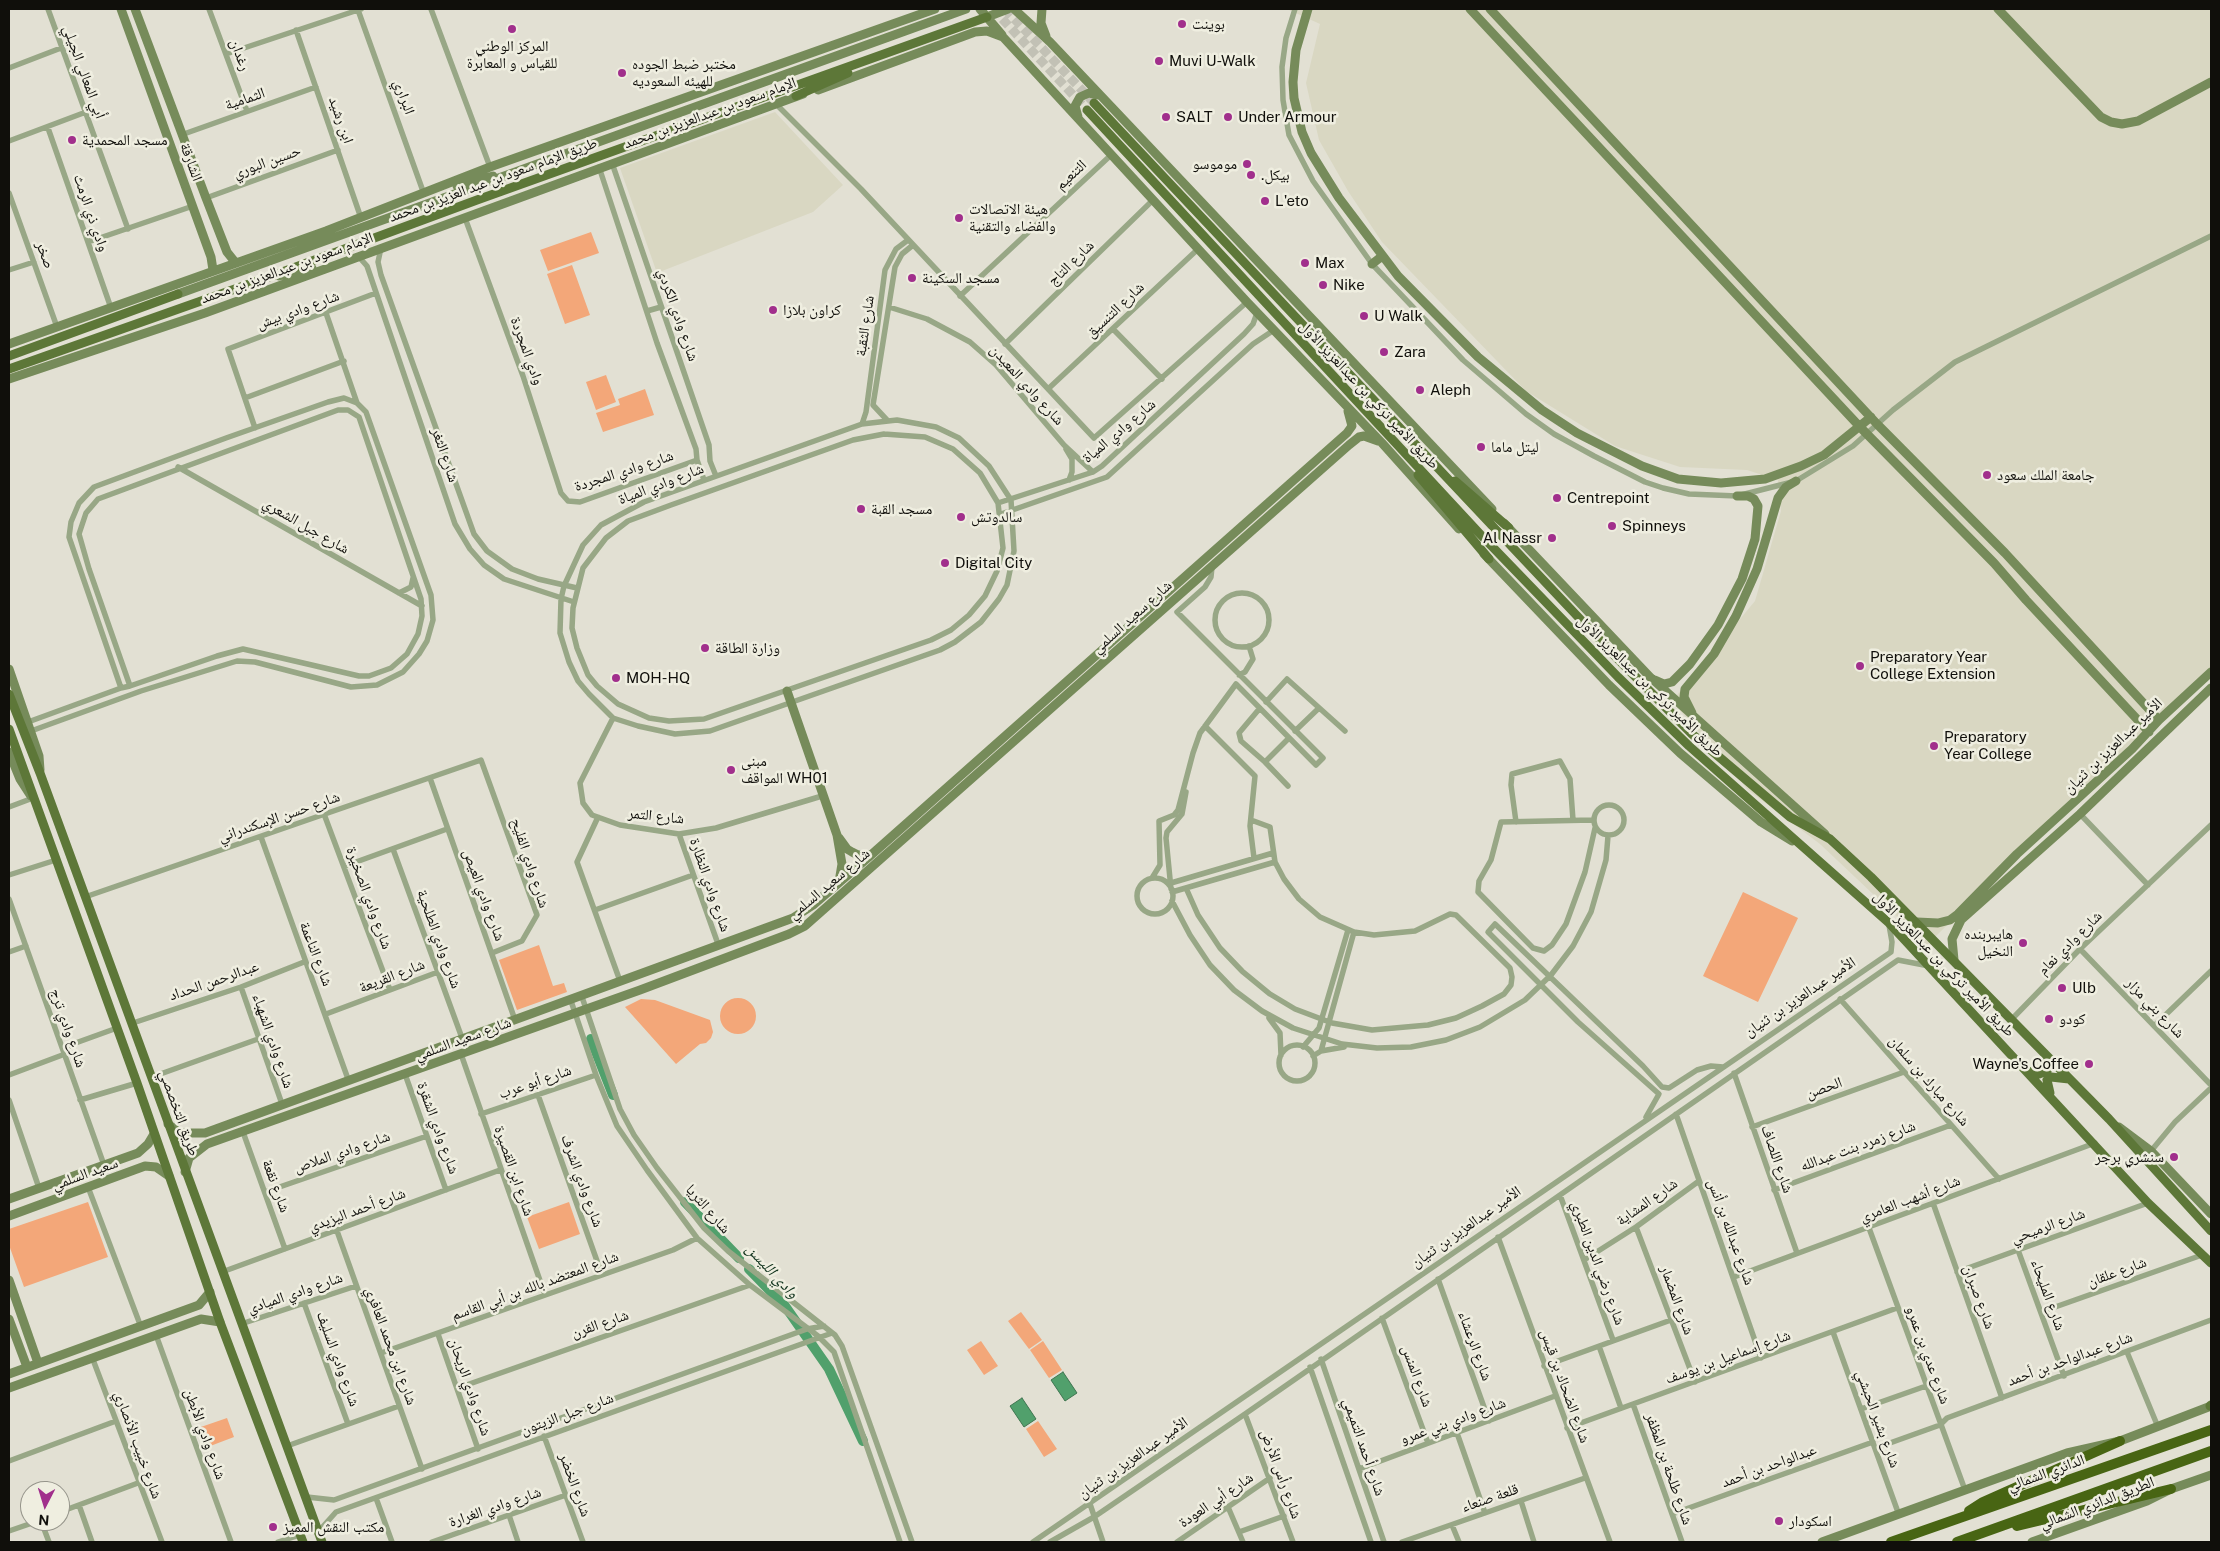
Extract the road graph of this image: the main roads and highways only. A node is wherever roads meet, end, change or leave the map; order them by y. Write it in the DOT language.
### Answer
graph roads {
  1 [pos="987,17"];
  2 [pos="890,53"];
  3 [pos="796,96"];
  4 [pos="178,294"];
  5 [pos="9,356"];
  6 [pos="9,369"];
  7 [pos="1376,422"];
  8 [pos="1395,425"];
  9 [pos="1509,528"];
  10 [pos="1489,560"];
  11 [pos="9,694"];
  12 [pos="9,729"];
  13 [pos="2046,1055"];
  14 [pos="2026,1069"];
  15 [pos="2070,1079"];
  16 [pos="2050,1095"];
  17 [pos="2211,1231"];
  18 [pos="2202,1255"];
  19 [pos="2211,1263"];
  20 [pos="2211,1272"];
  21 [pos="2211,1430"];
  22 [pos="2120,1441"];
  23 [pos="2211,1451"];
  24 [pos="2171,1489"];
  25 [pos="1953,1521"];
  26 [pos="1984,1532"];
  27 [pos="301,1538"];
  28 [pos="322,1542"];
  29 [pos="1891,1542"];
  30 [pos="1957,1542"];
  1 -- 2 [label="main road, طريق الإمام سعود بن عبد العزيز بن محمد"];
  2 -- 3 [label="main road"];
  2 -- 6 [label="main road, طريق الإمام سعود بن عبد العزيز بن محمد"];
  4 -- 5 [label="main road, طريق الإمام سعود بن عبد العزيز بن محمد"];
  7 -- 8 [label="main road, طريق الأمير تركي بن عبدالعزيز الأول"];
  7 -- 10 [label="main road"];
  7 -- 14 [label="main road, طريق الأمير تركي بن عبدالعزيز الأول"];
  8 -- 9 [label="main road"];
  8 -- 13 [label="main road, طريق الأمير تركي بن عبدالعزيز الأول"];
  11 -- 28 [label="main road, طريق التخصصي"];
  12 -- 27 [label="main road, طريق التخصصي"];
  13 -- 14 [label="main road"];
  13 -- 15 [label="main road, طريق الأمير تركي بن عبدالعزيز الأول"];
  14 -- 16 [label="main road, طريق الأمير تركي بن عبدالعزيز الأول"];
  15 -- 16 [label="main road"];
  15 -- 17 [label="main road, طريق الأمير تركي بن عبدالعزيز الأول"];
  16 -- 18 [label="main road, طريق الأمير تركي بن عبدالعزيز الأول"];
  18 -- 19 [label="main road, طريق الأمير تركي بن عبدالعزيز الأول"];
  18 -- 20 [label="main road"];
  21 -- 25 [label="highway, الدائري الشمالي"];
  22 -- 25 [label="highway"];
  23 -- 26 [label="highway"];
  24 -- 26 [label="highway"];
  25 -- 29 [label="highway, الدائري الشمالي"];
  26 -- 30 [label="highway"];
}
